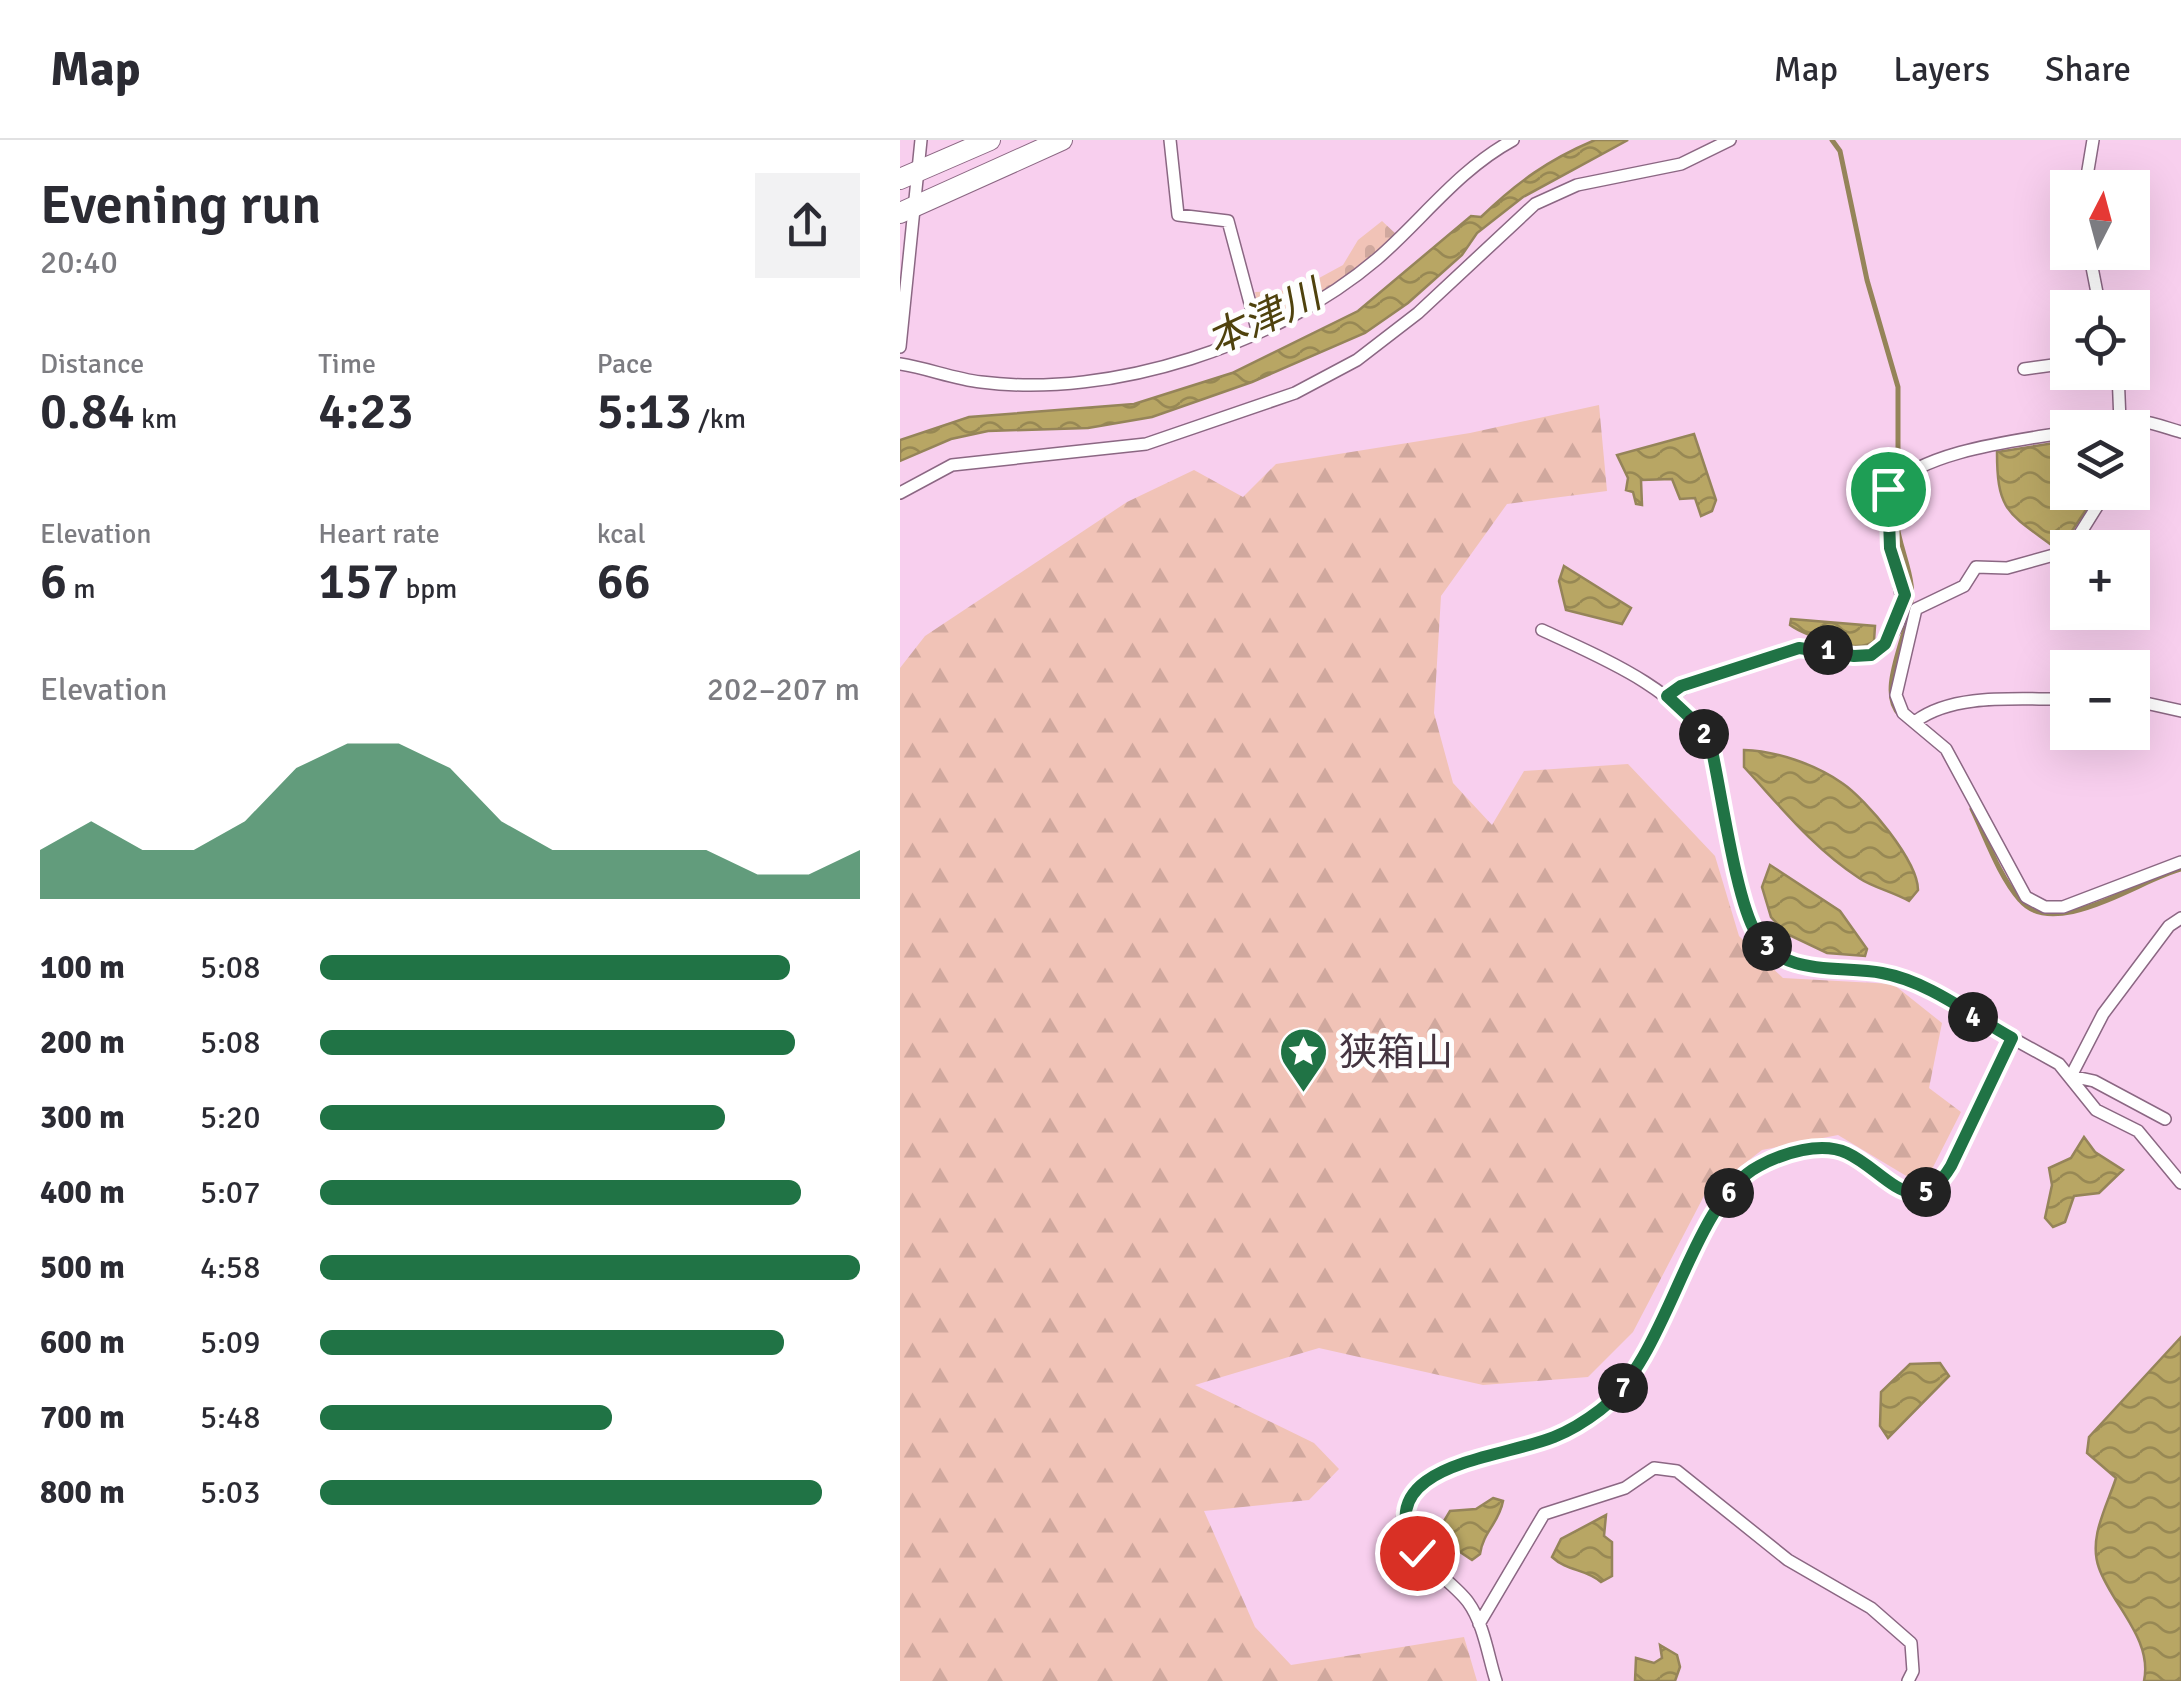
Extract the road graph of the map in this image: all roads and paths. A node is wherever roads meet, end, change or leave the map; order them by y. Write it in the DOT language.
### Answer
graph roads {
  1 [pos="921,140"];
  2 [pos="990,140"];
  3 [pos="1062,140"];
  4 [pos="1170,140"];
  5 [pos="1513,140"];
  6 [pos="1730,140"];
  7 [pos="2092,140"];
  8 [pos="2088,170"];
  9 [pos="909,175"];
  10 [pos="908,210"];
  11 [pos="1258,333"];
  12 [pos="900,348"];
  13 [pos="900,364"];
  14 [pos="2050,365"];
  15 [pos="2024,370"];
  16 [pos="2150,423"];
  17 [pos="2181,432"];
  18 [pos="2050,435"];
  19 [pos="900,493"];
  20 [pos="2050,555"];
  21 [pos="1542,630"];
  22 [pos="1667,696"];
  23 [pos="2050,700"];
  24 [pos="2150,704"];
  25 [pos="2181,711"];
  26 [pos="1916,721"];
  27 [pos="2181,862"];
  28 [pos="2181,918"];
  29 [pos="2012,1038"];
  30 [pos="2071,1076"];
  31 [pos="2164,1119"];
  32 [pos="2181,1183"];
  33 [pos="1479,1624"];
  34 [pos="1496,1681"];
  35 [pos="1908,1681"];
  1 -- 9 [label="street"];
  2 -- 9 [label="highway"];
  3 -- 10 [label="highway"];
  4 -- 11 [label="street"];
  5 -- 11 [label="street"];
  6 -- 19 [label="street"];
  7 -- 8 [label="street"];
  9 -- 10 [label="street"];
  10 -- 12 [label="street"];
  11 -- 13 [label="street"];
  14 -- 15 [label="street"];
  16 -- 17 [label="street"];
  18 -- 22 [label="street"];
  20 -- 26 [label="street"];
  21 -- 22 [label="street"];
  22 -- 29 [label="street"];
  23 -- 26 [label="street"];
  24 -- 25 [label="street"];
  26 -- 27 [label="street"];
  28 -- 30 [label="street"];
  29 -- 30 [label="street"];
  29 -- 33 [label="street"];
  30 -- 31 [label="street"];
  30 -- 32 [label="street"];
  33 -- 34 [label="street"];
  33 -- 35 [label="street"];
}
